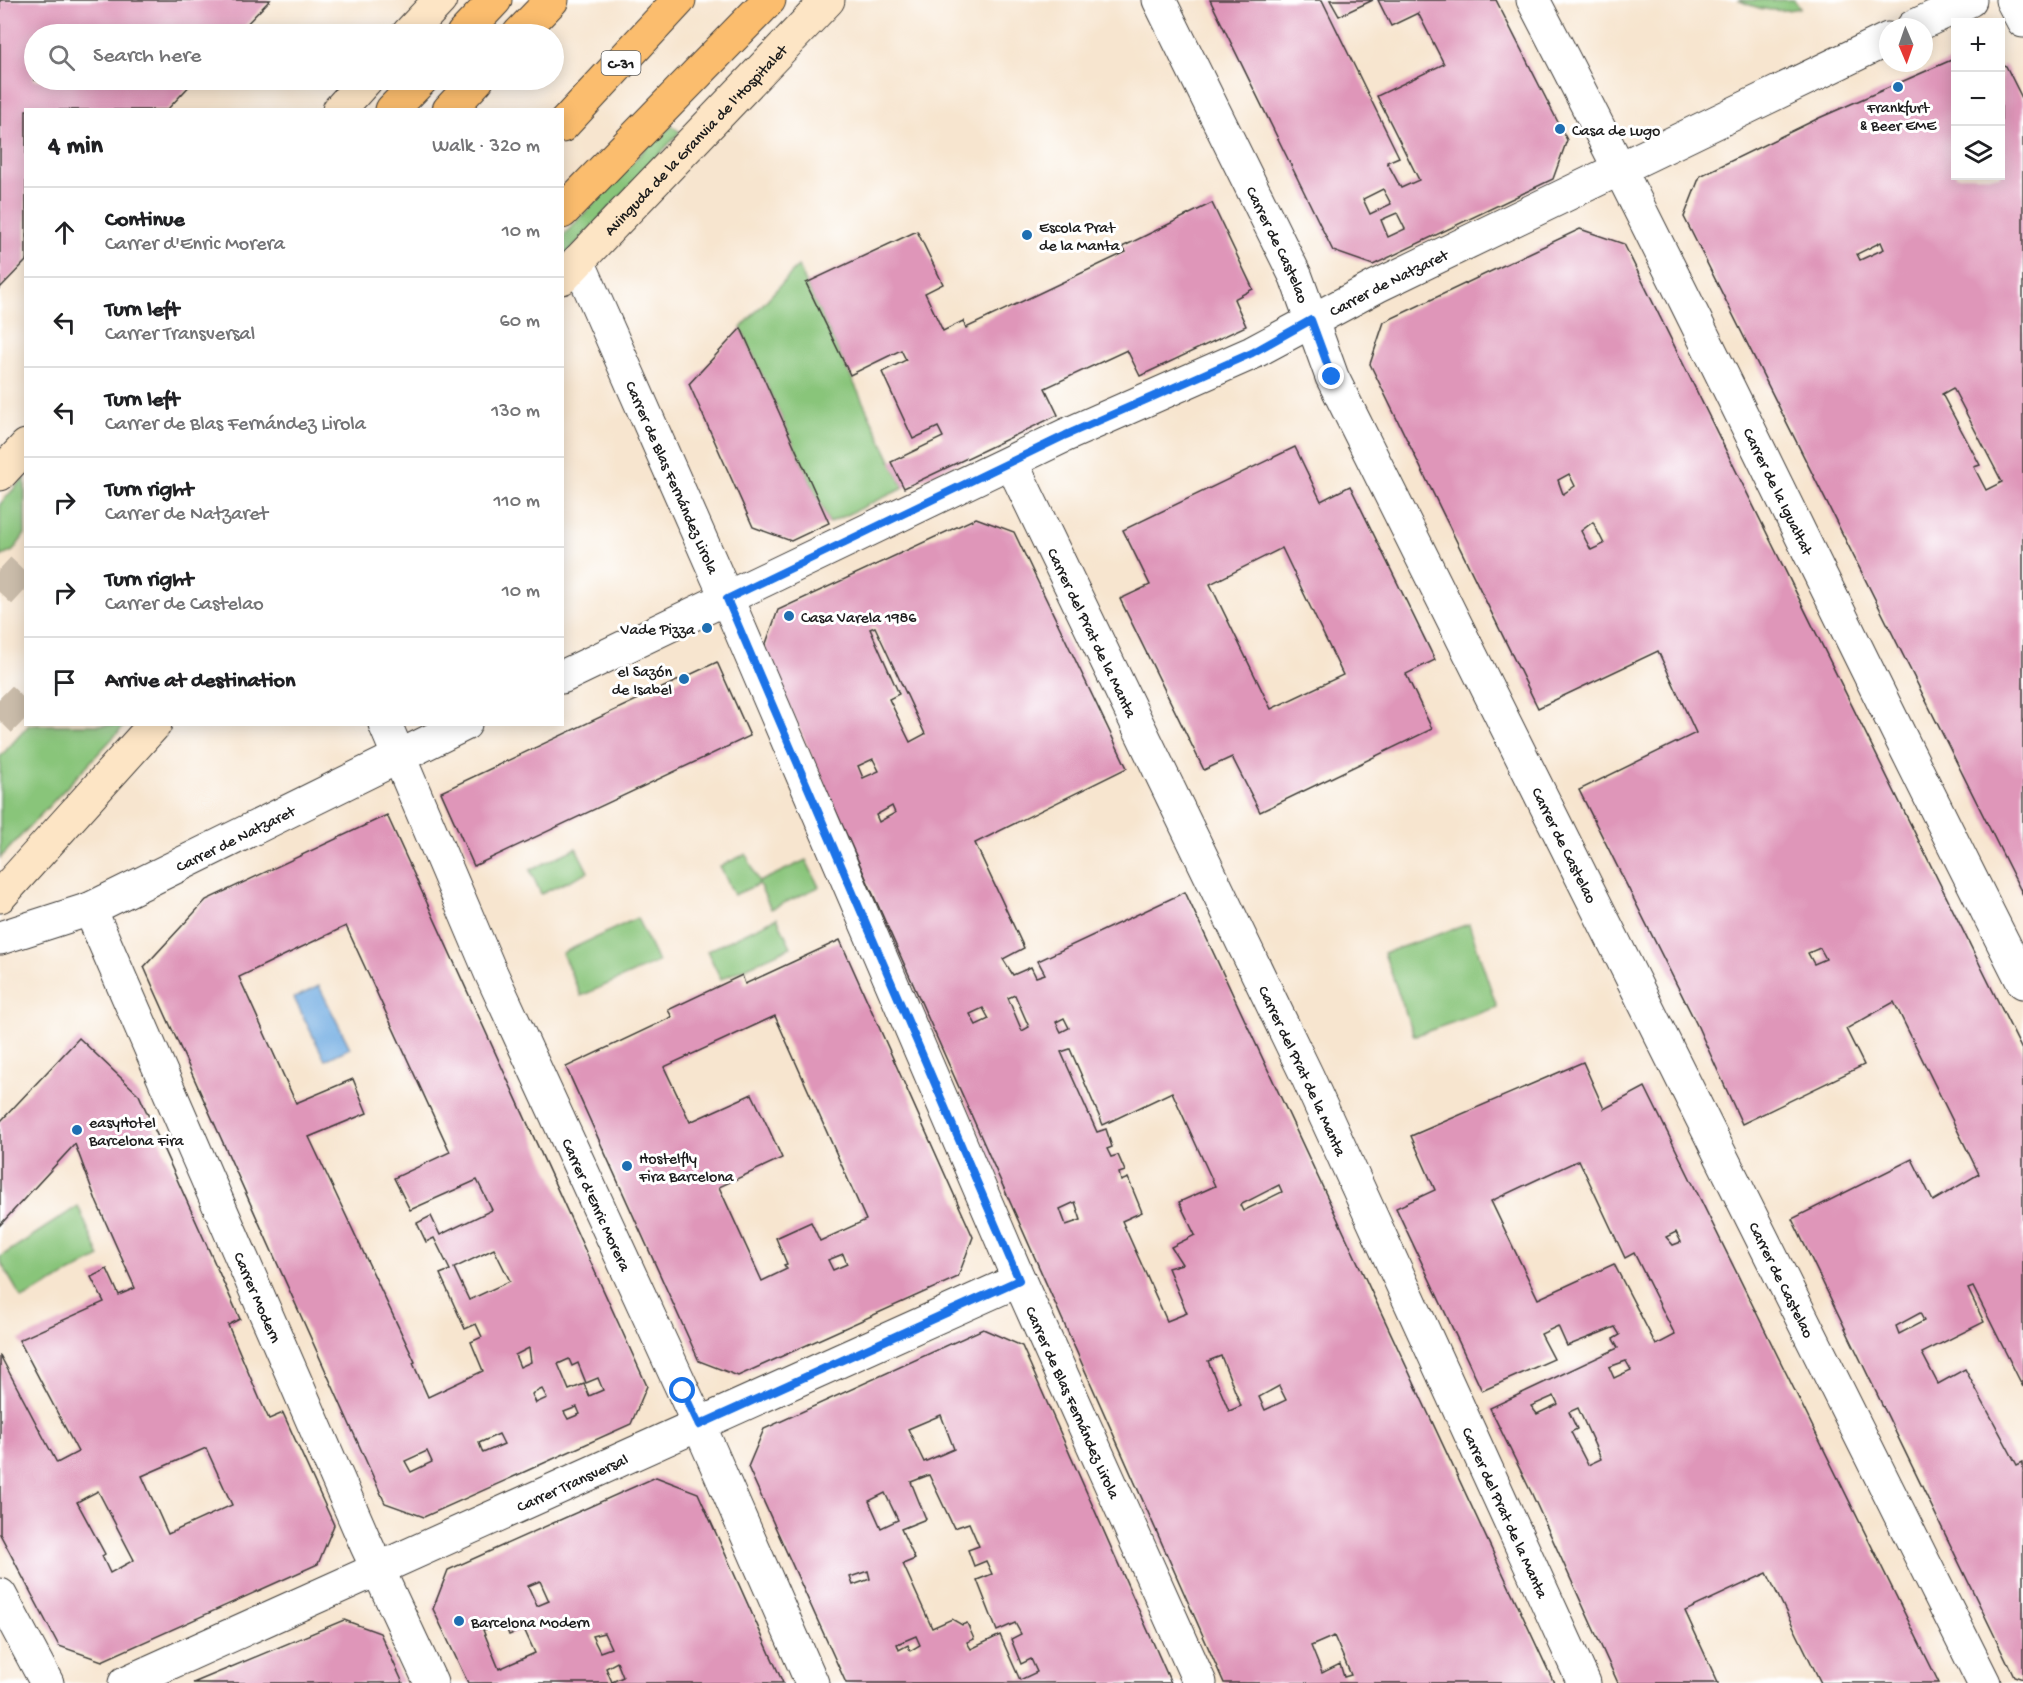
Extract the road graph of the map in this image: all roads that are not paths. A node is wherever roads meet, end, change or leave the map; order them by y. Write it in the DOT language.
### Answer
graph roads {
  1 [pos="440,0"];
  2 [pos="495,0"];
  3 [pos="552,0"];
  4 [pos="679,0"];
  5 [pos="769,0"];
  6 [pos="828,0"];
  7 [pos="1159,0"];
  8 [pos="1533,0"];
  9 [pos="1971,0"];
  10 [pos="2012,0"];
  11 [pos="1932,18"];
  12 [pos="2023,21"];
  13 [pos="417,24"];
  14 [pos="472,24"];
  15 [pos="529,24"];
  16 [pos="1879,43"];
  17 [pos="357,90"];
  18 [pos="411,90"];
  19 [pos="468,90"];
  20 [pos="341,108"];
  21 [pos="394,108"];
  22 [pos="451,108"];
  23 [pos="564,124"];
  24 [pos="1619,167"];
  25 [pos="564,210"];
  26 [pos="570,269"];
  27 [pos="1311,320"];
  28 [pos="24,448"];
  29 [pos="1011,462"];
  30 [pos="0,474"];
  31 [pos="727,599"];
  32 [pos="564,677"];
  33 [pos="153,726"];
  34 [pos="386,726"];
  35 [pos="461,726"];
  36 [pos="399,756"];
  37 [pos="0,896"];
  38 [pos="90,909"];
  39 [pos="0,938"];
  40 [pos="2023,982"];
  41 [pos="1019,1280"];
  42 [pos="699,1425"];
  43 [pos="377,1569"];
  44 [pos="0,1595"];
  45 [pos="47,1683"];
  46 [pos="124,1683"];
  47 [pos="431,1683"];
  48 [pos="812,1683"];
  49 [pos="1200,1683"];
  50 [pos="1584,1683"];
  51 [pos="1984,1683"];
  1 -- 13 [label="main road"];
  2 -- 14 [label="highway"];
  3 -- 15 [label="highway"];
  4 -- 23 [label="highway, C-31"];
  5 -- 25 [label="highway"];
  6 -- 26 [label="main road, Avinguda de la Granvia de l'Hospitalet"];
  7 -- 27 [label="street, Carrer de Castelao"];
  8 -- 24 [label="street, Carrer de la Igualtat"];
  9 -- 11 [label="street"];
  10 -- 12 [label="street"];
  16 -- 24 [label="street, Carrer de Natzaret"];
  17 -- 20 [label="main road"];
  18 -- 21 [label="highway"];
  19 -- 22 [label="highway"];
  24 -- 27 [label="street, Carrer de Natzaret"];
  24 -- 40 [label="street, Carrer de la Igualtat"];
  26 -- 31 [label="street, Carrer de Blas Fernández Lirola"];
  27 -- 29 [label="street, Carrer de Natzaret"];
  27 -- 51 [label="street, Carrer de Castelao"];
  28 -- 30 [label="main road"];
  29 -- 31 [label="street, Carrer de Natzaret"];
  29 -- 50 [label="street, Carrer del Prat de la Manta"];
  31 -- 32 [label="street, Carrer de Natzaret"];
  31 -- 41 [label="street, Carrer de Blas Fernández Lirola"];
  33 -- 37 [label="main road"];
  34 -- 36 [label="street, Carrer d'Enric Morera"];
  35 -- 36 [label="street, Carrer de Natzaret"];
  36 -- 38 [label="street, Carrer de Natzaret"];
  36 -- 42 [label="street, Carrer d'Enric Morera"];
  38 -- 39 [label="street, Carrer de Natzaret"];
  38 -- 43 [label="street, Carrer Modern"];
  41 -- 42 [label="street, Carrer Transversal"];
  41 -- 49 [label="street, Carrer de Blas Fernández Lirola"];
  42 -- 43 [label="street, Carrer Transversal"];
  42 -- 48 [label="street, Carrer d'Enric Morera"];
  43 -- 46 [label="street, Carrer Transversal"];
  43 -- 47 [label="street, Carrer Modern"];
  44 -- 45 [label="street"];
}
